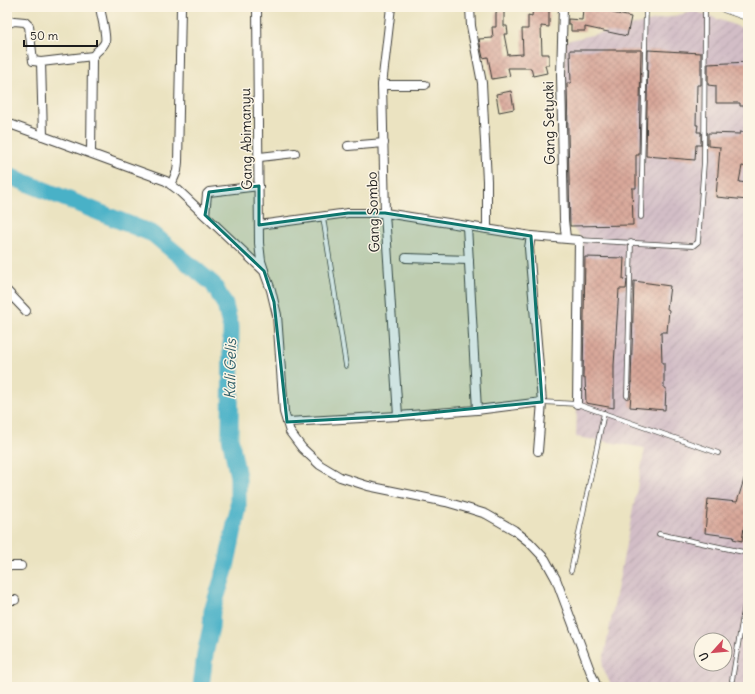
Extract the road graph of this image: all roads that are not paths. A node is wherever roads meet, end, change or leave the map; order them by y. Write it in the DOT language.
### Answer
graph roads {
  1 [pos="100,7"];
  2 [pos="181,7"];
  3 [pos="257,7"];
  4 [pos="391,7"];
  5 [pos="470,7"];
  6 [pos="563,7"];
  7 [pos="646,7"];
  8 [pos="705,7"];
  9 [pos="725,7"];
  10 [pos="748,15"];
  11 [pos="7,24"];
  12 [pos="92,56"];
  13 [pos="41,62"];
  14 [pos="425,85"];
  15 [pos="382,86"];
  16 [pos="7,123"];
  17 [pos="43,136"];
  18 [pos="384,143"];
  19 [pos="348,146"];
  20 [pos="91,153"];
  21 [pos="295,153"];
  22 [pos="260,157"];
  23 [pos="171,185"];
  24 [pos="260,186"];
  25 [pos="384,213"];
  26 [pos="205,215"];
  27 [pos="323,217"];
  28 [pos="641,218"];
  29 [pos="260,225"];
  30 [pos="467,226"];
  31 [pos="487,229"];
  32 [pos="531,236"];
  33 [pos="566,238"];
  34 [pos="580,240"];
  35 [pos="631,242"];
  36 [pos="406,258"];
  37 [pos="469,260"];
  38 [pos="264,271"];
  39 [pos="7,292"];
  40 [pos="26,311"];
  41 [pos="346,366"];
  42 [pos="627,396"];
  43 [pos="542,402"];
  44 [pos="577,404"];
  45 [pos="477,410"];
  46 [pos="604,413"];
  47 [pos="398,416"];
  48 [pos="287,422"];
  49 [pos="538,451"];
  50 [pos="718,453"];
  51 [pos="659,534"];
  52 [pos="748,553"];
  53 [pos="7,566"];
  54 [pos="20,566"];
  55 [pos="572,572"];
  56 [pos="748,587"];
  57 [pos="732,680"];
  58 [pos="597,687"];
  1 -- 12 [label="street"];
  2 -- 23 [label="street"];
  3 -- 22 [label="street, Gang Abimanyu"];
  4 -- 15 [label="street, Gang Sombo"];
  5 -- 31 [label="street"];
  6 -- 33 [label="street, Gang Setyaki"];
  7 -- 28 [label="lane"];
  8 -- 35 [label="lane"];
  9 -- 10 [label="main road"];
  11 -- 13 [label="street"];
  12 -- 13 [label="street"];
  12 -- 20 [label="street"];
  13 -- 17 [label="street"];
  14 -- 15 [label="street"];
  15 -- 18 [label="street, Gang Sombo"];
  16 -- 17 [label="street"];
  17 -- 20 [label="street"];
  18 -- 19 [label="street"];
  18 -- 25 [label="street, Gang Sombo"];
  20 -- 23 [label="street"];
  21 -- 22 [label="street"];
  22 -- 24 [label="street, Gang Abimanyu"];
  23 -- 26 [label="street"];
  24 -- 26 [label="street"];
  24 -- 29 [label="street, Gang Abimanyu"];
  25 -- 27 [label="street"];
  25 -- 30 [label="street"];
  25 -- 47 [label="street, Gang Sombo"];
  26 -- 38 [label="street"];
  27 -- 29 [label="street"];
  27 -- 41 [label="lane"];
  29 -- 38 [label="street, Gang Abimanyu"];
  30 -- 31 [label="street"];
  30 -- 37 [label="street"];
  31 -- 32 [label="street"];
  32 -- 33 [label="street"];
  32 -- 43 [label="street"];
  33 -- 34 [label="street"];
  34 -- 35 [label="lane"];
  34 -- 44 [label="street"];
  35 -- 42 [label="lane"];
  36 -- 37 [label="street"];
  37 -- 45 [label="street"];
  38 -- 48 [label="street, Gang Abimanyu"];
  39 -- 40 [label="street"];
  43 -- 44 [label="lane"];
  43 -- 45 [label="street"];
  43 -- 49 [label="street"];
  44 -- 46 [label="lane"];
  45 -- 47 [label="street"];
  46 -- 50 [label="lane"];
  46 -- 55 [label="lane"];
  47 -- 48 [label="street"];
  48 -- 58 [label="street, Gang Abimanyu"];
  51 -- 52 [label="lane"];
  53 -- 54 [label="street"];
  56 -- 57 [label="lane"];
}
